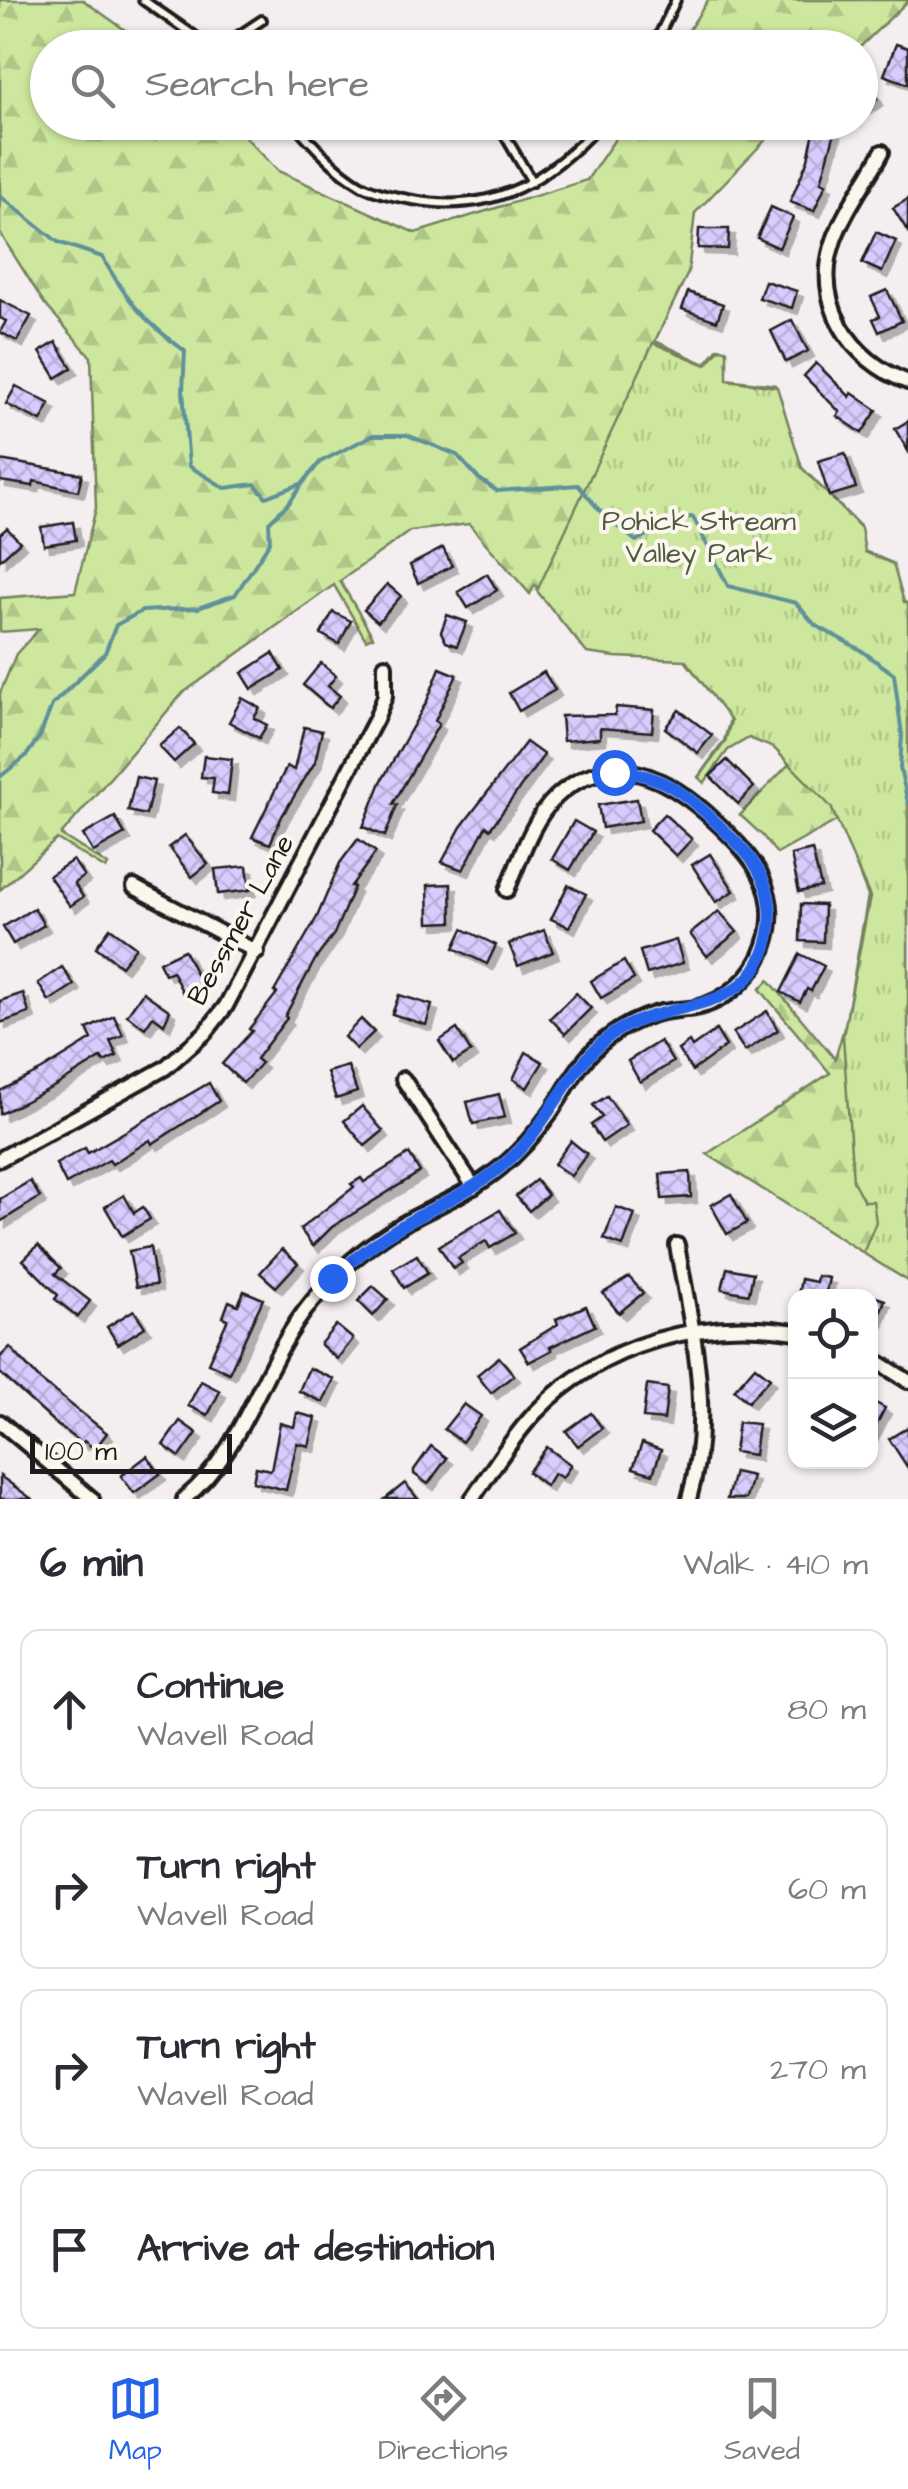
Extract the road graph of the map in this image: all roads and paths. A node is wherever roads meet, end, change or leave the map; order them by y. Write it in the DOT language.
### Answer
graph roads {
  1 [pos="144,0"];
  2 [pos="676,0"];
  3 [pos="262,20"];
  4 [pos="186,30"];
  5 [pos="247,30"];
  6 [pos="662,30"];
  7 [pos="308,140"];
  8 [pos="508,140"];
  9 [pos="586,140"];
  10 [pos="882,152"];
  11 [pos="532,182"];
  12 [pos="908,382"];
  13 [pos="385,666"];
  14 [pos="134,887"];
  15 [pos="508,890"];
  16 [pos="257,952"];
  17 [pos="403,1079"];
  18 [pos="0,1158"];
  19 [pos="474,1187"];
  20 [pos="677,1245"];
  21 [pos="692,1331"];
  22 [pos="788,1331"];
  23 [pos="878,1362"];
  24 [pos="908,1381"];
  25 [pos="0,1422"];
  26 [pos="92,1499"];
  27 [pos="184,1499"];
  28 [pos="472,1499"];
  29 [pos="689,1499"];
  1 -- 4 [label="lane"];
  2 -- 6 [label="lane"];
  3 -- 5 [label="lane"];
  7 -- 11 [label="lane"];
  8 -- 11 [label="lane"];
  9 -- 11 [label="lane"];
  10 -- 12 [label="street"];
  13 -- 16 [label="street, Bessmer Lane"];
  14 -- 16 [label="street"];
  15 -- 19 [label="street"];
  16 -- 18 [label="street, Bessmer Lane"];
  17 -- 19 [label="street"];
  19 -- 27 [label="street"];
  20 -- 21 [label="street"];
  21 -- 22 [label="street"];
  21 -- 28 [label="street"];
  21 -- 29 [label="street"];
  23 -- 24 [label="street"];
  25 -- 26 [label="street"];
}
